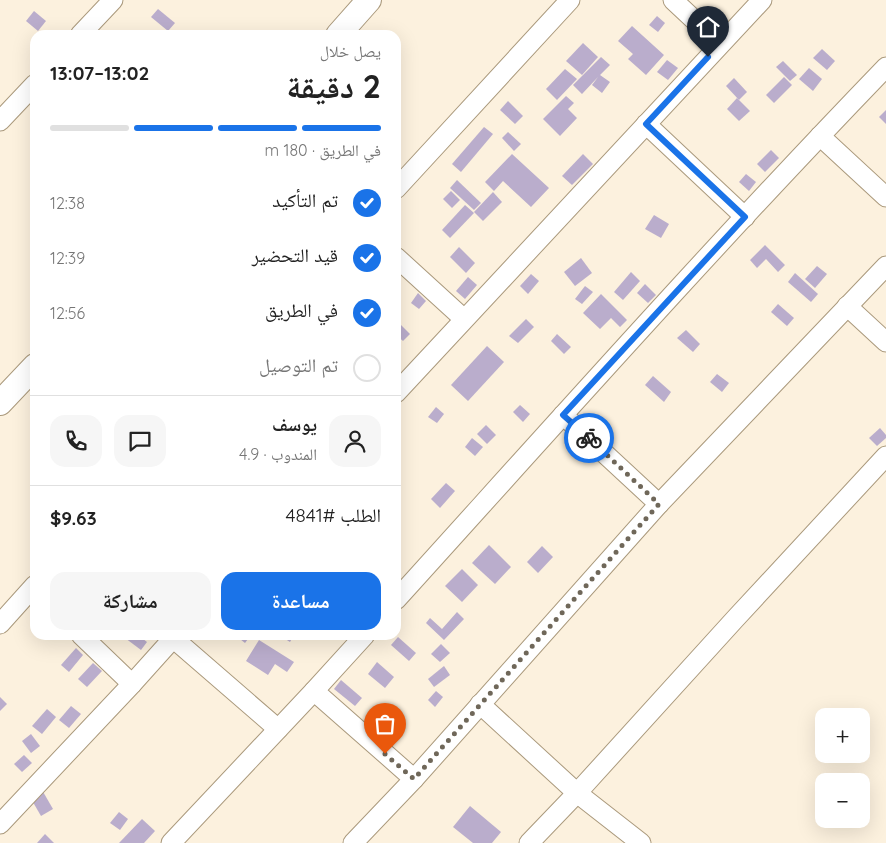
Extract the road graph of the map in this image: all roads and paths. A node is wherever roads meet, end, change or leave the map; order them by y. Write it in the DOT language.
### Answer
graph roads {
  1 [pos="113,0"];
  2 [pos="369,0"];
  3 [pos="570,0"];
  4 [pos="673,0"];
  5 [pos="762,0"];
  6 [pos="85,30"];
  7 [pos="342,30"];
  8 [pos="720,44"];
  9 [pos="886,68"];
  10 [pos="30,89"];
  11 [pos="0,121"];
  12 [pos="646,124"];
  13 [pos="820,136"];
  14 [pos="401,184"];
  15 [pos="886,197"];
  16 [pos="745,217"];
  17 [pos="401,261"];
  18 [pos="886,266"];
  19 [pos="847,306"];
  20 [pos="464,318"];
  21 [pos="886,342"];
  22 [pos="30,370"];
  23 [pos="401,387"];
  24 [pos="3,393"];
  25 [pos="563,415"];
  26 [pos="886,456"];
  27 [pos="659,504"];
  28 [pos="30,592"];
  29 [pos="401,594"];
  30 [pos="0,624"];
  31 [pos="86,640"];
  32 [pos="171,640"];
  33 [pos="177,640"];
  34 [pos="360,640"];
  35 [pos="132,684"];
  36 [pos="314,691"];
  37 [pos="480,704"];
  38 [pos="278,729"];
  39 [pos="414,779"];
  40 [pos="577,793"];
  41 [pos="0,824"];
  42 [pos="171,843"];
  43 [pos="353,843"];
  44 [pos="528,843"];
  45 [pos="640,843"];
  1 -- 6 [label="street"];
  2 -- 7 [label="street"];
  3 -- 14 [label="street"];
  4 -- 8 [label="street"];
  5 -- 8 [label="street"];
  8 -- 12 [label="street"];
  9 -- 13 [label="street"];
  10 -- 11 [label="street"];
  12 -- 16 [label="street"];
  12 -- 20 [label="street"];
  13 -- 15 [label="street"];
  13 -- 16 [label="street"];
  16 -- 25 [label="street"];
  17 -- 20 [label="street"];
  18 -- 19 [label="street"];
  19 -- 21 [label="street"];
  19 -- 27 [label="street"];
  20 -- 23 [label="street"];
  22 -- 24 [label="street"];
  25 -- 27 [label="street"];
  25 -- 29 [label="street"];
  26 -- 40 [label="street"];
  27 -- 37 [label="street"];
  28 -- 30 [label="street"];
  31 -- 35 [label="street"];
  32 -- 35 [label="street"];
  33 -- 38 [label="street"];
  34 -- 36 [label="street"];
  35 -- 41 [label="street"];
  36 -- 38 [label="street"];
  36 -- 39 [label="street"];
  37 -- 39 [label="street"];
  37 -- 40 [label="street"];
  38 -- 42 [label="street"];
  39 -- 43 [label="street"];
  40 -- 44 [label="street"];
  40 -- 45 [label="street"];
}
